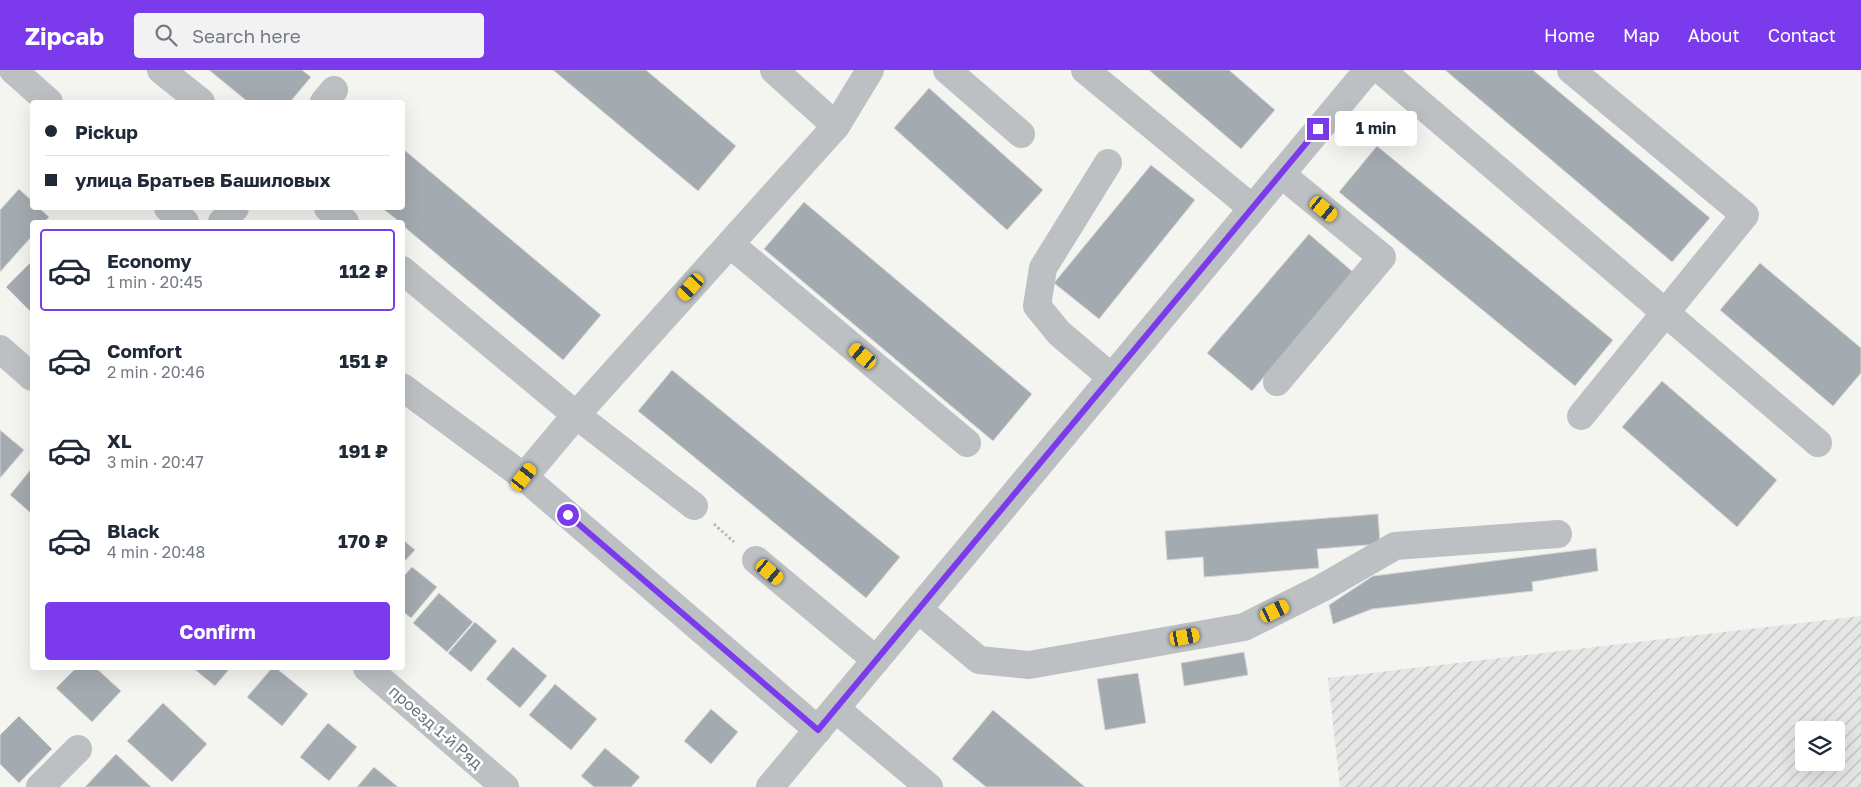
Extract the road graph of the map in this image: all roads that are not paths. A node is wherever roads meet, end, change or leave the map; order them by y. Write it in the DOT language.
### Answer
graph roads {
  1 [pos="13,70"];
  2 [pos="162,70"];
  3 [pos="774,70"];
  4 [pos="870,70"];
  5 [pos="947,70"];
  6 [pos="1085,70"];
  7 [pos="1368,70"];
  8 [pos="1381,70"];
  9 [pos="1571,70"];
  10 [pos="47,100"];
  11 [pos="199,100"];
  12 [pos="836,126"];
  13 [pos="1021,134"];
  14 [pos="1108,163"];
  15 [pos="1281,174"];
  16 [pos="1252,208"];
  17 [pos="170,210"];
  18 [pos="233,210"];
  19 [pos="331,210"];
  20 [pos="183,220"];
  21 [pos="224,220"];
  22 [pos="343,220"];
  23 [pos="730,244"];
  24 [pos="405,272"];
  25 [pos="1666,313"];
  26 [pos="0,349"];
  27 [pos="30,376"];
  28 [pos="1111,377"];
  29 [pos="1277,382"];
  30 [pos="405,389"];
  31 [pos="576,415"];
  32 [pos="1582,416"];
  33 [pos="967,443"];
  34 [pos="1818,444"];
  35 [pos="524,477"];
  36 [pos="694,506"];
  37 [pos="1558,534"];
  38 [pos="756,560"];
  39 [pos="919,610"];
  40 [pos="876,660"];
  41 [pos="369,670"];
  42 [pos="836,709"];
  43 [pos="818,730"];
  44 [pos="78,749"];
  45 [pos="40,787"];
  46 [pos="505,787"];
  47 [pos="770,787"];
  48 [pos="929,787"];
  1 -- 10 [label="street"];
  2 -- 11 [label="street"];
  3 -- 12 [label="street"];
  4 -- 12 [label="street"];
  5 -- 13 [label="street"];
  6 -- 16 [label="street"];
  7 -- 15 [label="street"];
  8 -- 25 [label="street"];
  9 -- 25 [label="street"];
  12 -- 23 [label="street"];
  14 -- 28 [label="street"];
  15 -- 16 [label="street"];
  15 -- 29 [label="street"];
  16 -- 28 [label="street"];
  17 -- 20 [label="street"];
  18 -- 21 [label="street"];
  19 -- 22 [label="street"];
  23 -- 31 [label="street"];
  23 -- 33 [label="street"];
  24 -- 31 [label="street"];
  25 -- 32 [label="street"];
  25 -- 34 [label="street"];
  26 -- 27 [label="street"];
  28 -- 39 [label="street"];
  30 -- 35 [label="street"];
  31 -- 35 [label="street"];
  31 -- 36 [label="street"];
  35 -- 43 [label="street"];
  37 -- 39 [label="street"];
  38 -- 40 [label="street"];
  39 -- 40 [label="street"];
  40 -- 42 [label="street"];
  41 -- 46 [label="street, проезд 1-й Ряд"];
  42 -- 43 [label="street"];
  42 -- 48 [label="street"];
  43 -- 47 [label="street"];
  44 -- 45 [label="street"];
}
